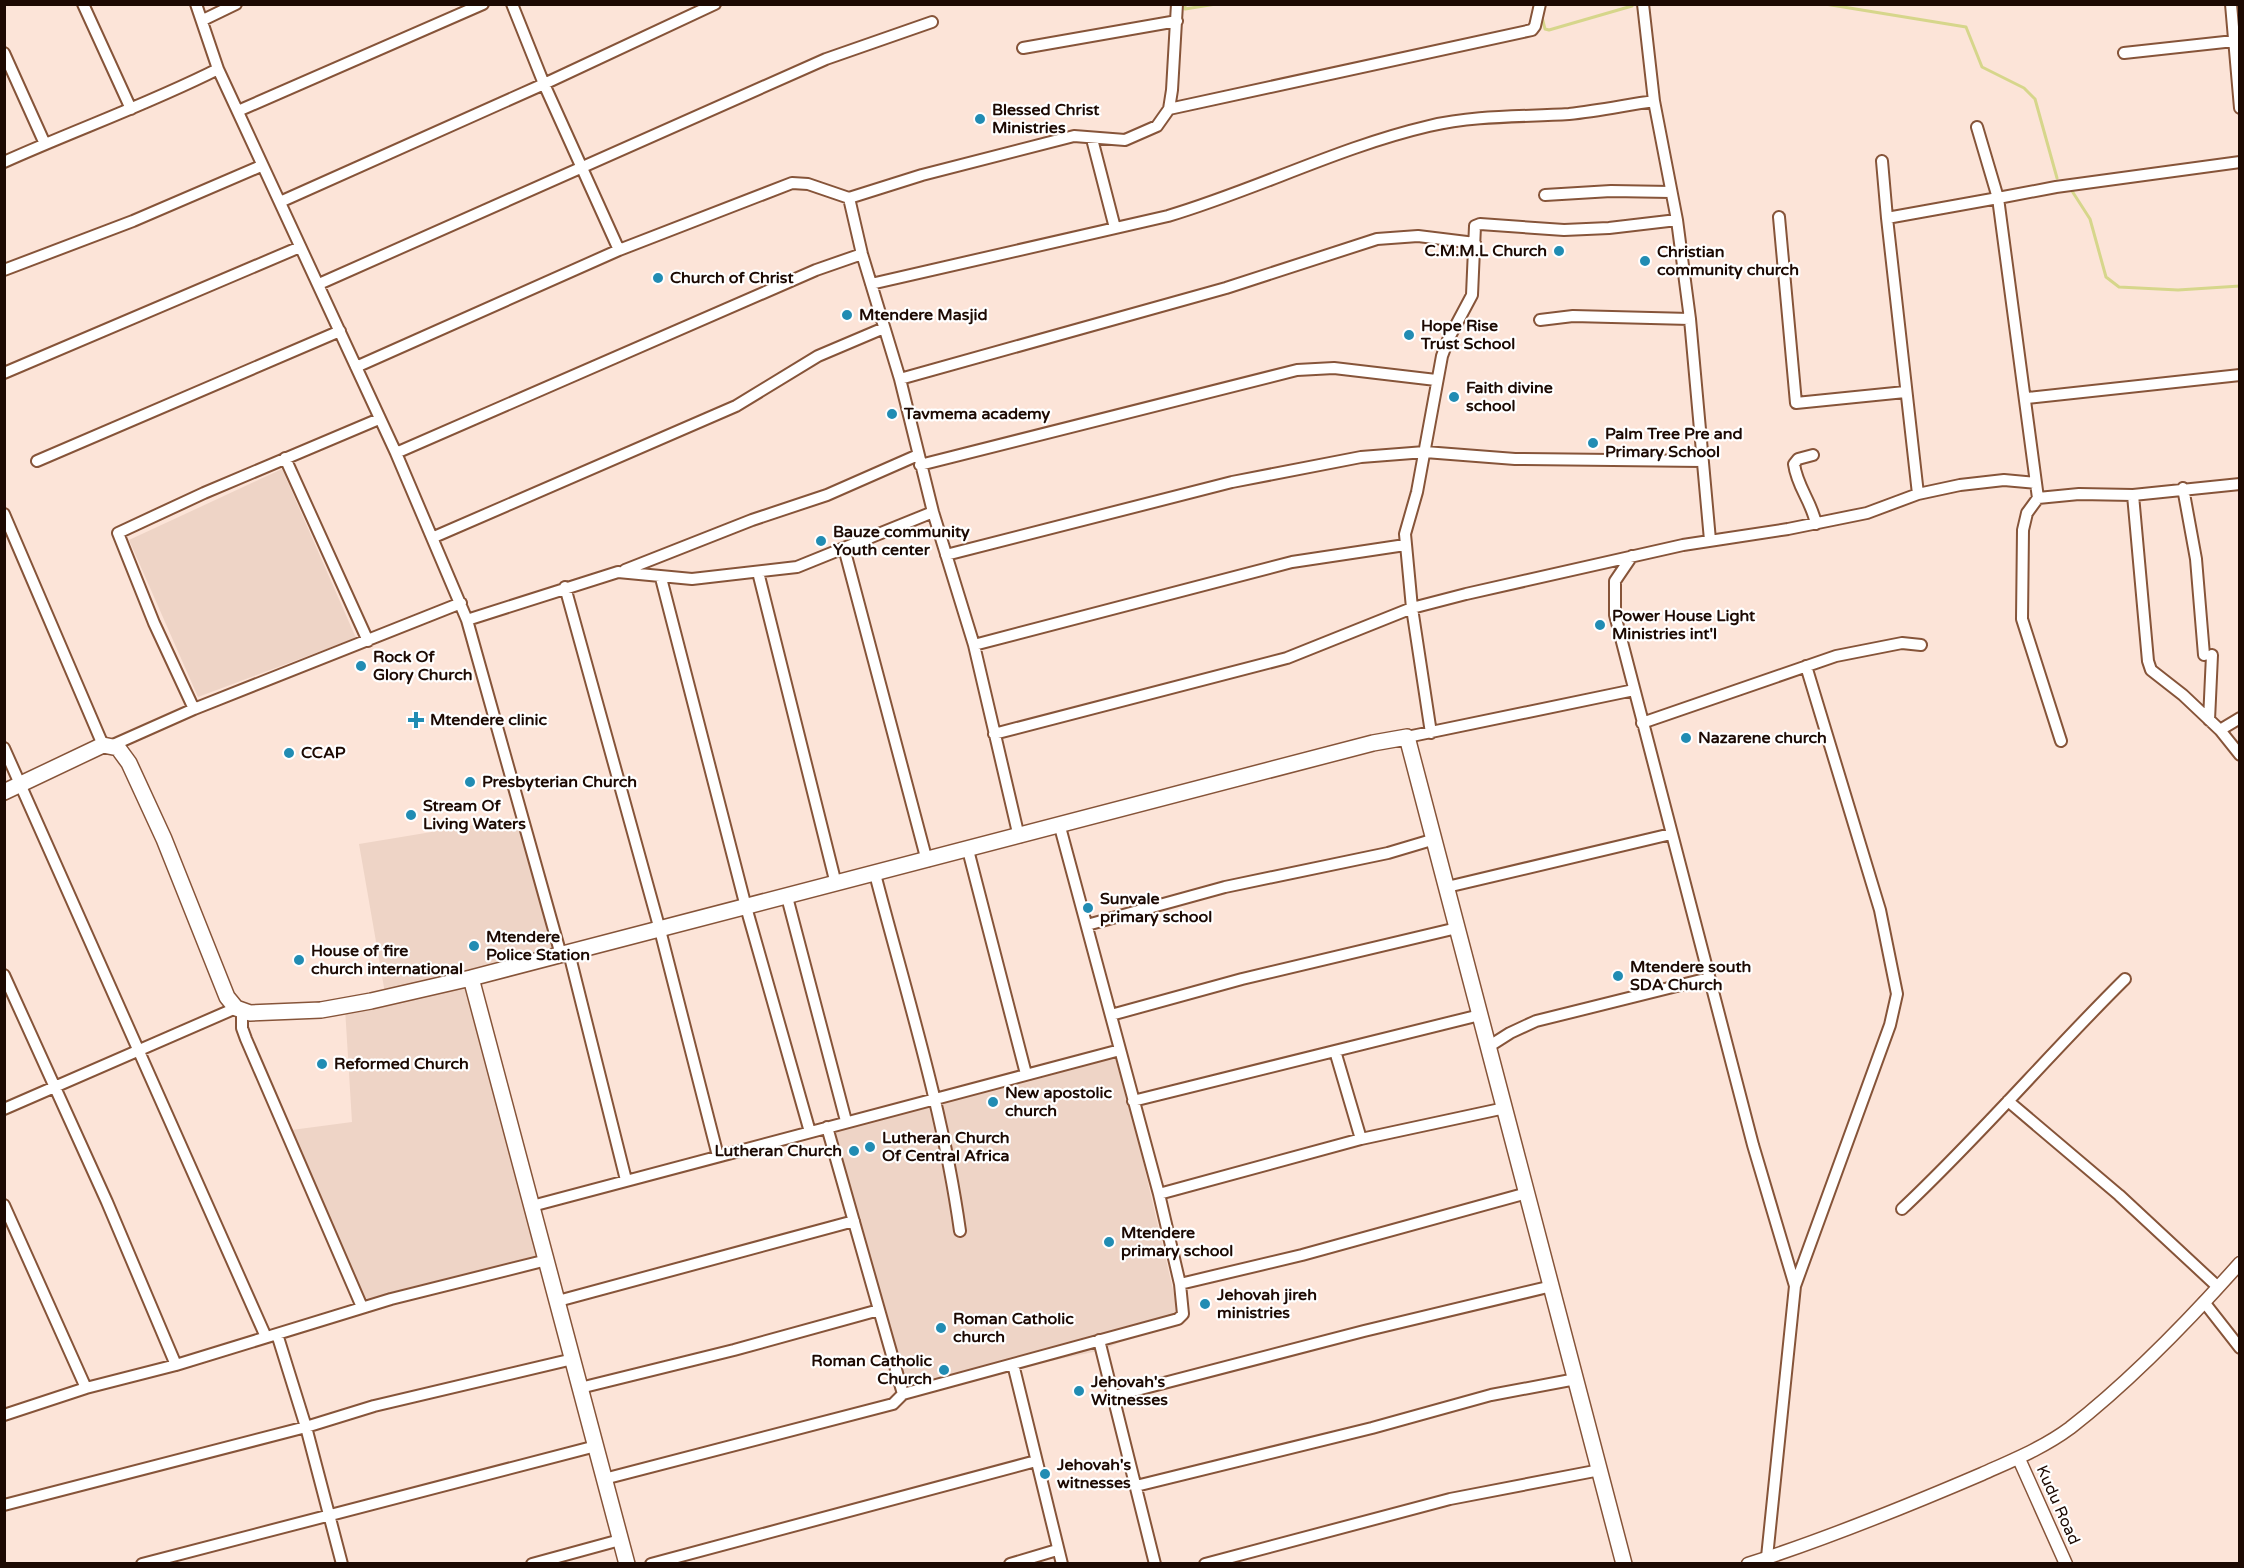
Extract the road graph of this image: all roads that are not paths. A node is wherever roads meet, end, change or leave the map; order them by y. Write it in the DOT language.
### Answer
graph roads {
  1 [pos="83,4"];
  2 [pos="196,4"];
  3 [pos="236,4"];
  4 [pos="483,4"];
  5 [pos="512,4"];
  6 [pos="715,4"];
  7 [pos="1177,4"];
  8 [pos="1540,4"];
  9 [pos="1643,4"];
  10 [pos="2231,4"];
  11 [pos="203,20"];
  12 [pos="1177,21"];
  13 [pos="932,22"];
  14 [pos="2234,41"];
  15 [pos="1023,48"];
  16 [pos="4,53"];
  17 [pos="2124,53"];
  18 [pos="218,69"];
  19 [pos="544,84"];
  20 [pos="1654,101"];
  21 [pos="2240,108"];
  22 [pos="131,109"];
  23 [pos="1168,109"];
  24 [pos="238,111"];
  25 [pos="1977,127"];
  26 [pos="1092,139"];
  27 [pos="45,144"];
  28 [pos="1882,161"];
  29 [pos="4,162"];
  30 [pos="2240,162"];
  31 [pos="261,166"];
  32 [pos="584,168"];
  33 [pos="1671,192"];
  34 [pos="1545,195"];
  35 [pos="849,198"];
  36 [pos="1998,198"];
  37 [pos="280,202"];
  38 [pos="1779,217"];
  39 [pos="1887,218"];
  40 [pos="1677,220"];
  41 [pos="1115,228"];
  42 [pos="1475,243"];
  43 [pos="300,247"];
  44 [pos="620,250"];
  45 [pos="862,254"];
  46 [pos="4,270"];
  47 [pos="319,284"];
  48 [pos="871,284"];
  49 [pos="1690,319"];
  50 [pos="1540,320"];
  51 [pos="884,328"];
  52 [pos="340,332"];
  53 [pos="356,367"];
  54 [pos="4,373"];
  55 [pos="2240,375"];
  56 [pos="900,379"];
  57 [pos="1436,380"];
  58 [pos="1905,392"];
  59 [pos="2027,398"];
  60 [pos="379,418"];
  61 [pos="1425,452"];
  62 [pos="396,453"];
  63 [pos="1813,455"];
  64 [pos="285,458"];
  65 [pos="919,460"];
  66 [pos="37,461"];
  67 [pos="1702,461"];
  68 [pos="2036,483"];
  69 [pos="2240,484"];
  70 [pos="2183,488"];
  71 [pos="1918,494"];
  72 [pos="2133,495"];
  73 [pos="2038,498"];
  74 [pos="933,512"];
  75 [pos="4,514"];
  76 [pos="1816,524"];
  77 [pos="434,537"];
  78 [pos="1710,540"];
  79 [pos="1405,545"];
  80 [pos="844,548"];
  81 [pos="946,555"];
  82 [pos="1632,556"];
  83 [pos="623,572"];
  84 [pos="758,572"];
  85 [pos="661,578"];
  86 [pos="565,587"];
  87 [pos="461,603"];
  88 [pos="1412,608"];
  89 [pos="468,620"];
  90 [pos="368,641"];
  91 [pos="974,645"];
  92 [pos="1921,645"];
  93 [pos="1806,666"];
  94 [pos="1634,690"];
  95 [pos="194,709"];
  96 [pos="2240,718"];
  97 [pos="2209,720"];
  98 [pos="1642,723"];
  99 [pos="2220,730"];
  100 [pos="1431,733"];
  101 [pos="994,734"];
  102 [pos="1407,737"];
  103 [pos="2061,741"];
  104 [pos="108,745"];
  105 [pos="4,748"];
  106 [pos="2240,755"];
  107 [pos="21,785"];
  108 [pos="4,792"];
  109 [pos="1060,826"];
  110 [pos="1671,834"];
  111 [pos="1019,837"];
  112 [pos="1434,839"];
  113 [pos="968,850"];
  114 [pos="927,861"];
  115 [pos="875,874"];
  116 [pos="836,884"];
  117 [pos="1446,886"];
  118 [pos="787,897"];
  119 [pos="746,907"];
  120 [pos="1087,925"];
  121 [pos="1457,928"];
  122 [pos="660,930"];
  123 [pos="565,954"];
  124 [pos="4,975"];
  125 [pos="471,978"];
  126 [pos="1709,978"];
  127 [pos="2125,979"];
  128 [pos="239,1010"];
  129 [pos="1111,1015"];
  130 [pos="1480,1015"];
  131 [pos="1488,1047"];
  132 [pos="138,1049"];
  133 [pos="1120,1050"];
  134 [pos="1335,1051"];
  135 [pos="1026,1074"];
  136 [pos="54,1087"];
  137 [pos="936,1098"];
  138 [pos="1133,1101"];
  139 [pos="2008,1101"];
  140 [pos="1505,1108"];
  141 [pos="4,1109"];
  142 [pos="846,1121"];
  143 [pos="827,1127"];
  144 [pos="810,1132"];
  145 [pos="1361,1139"];
  146 [pos="718,1156"];
  147 [pos="626,1180"];
  148 [pos="1527,1193"];
  149 [pos="1159,1194"];
  150 [pos="4,1205"];
  151 [pos="532,1206"];
  152 [pos="1902,1209"];
  153 [pos="854,1221"];
  154 [pos="960,1231"];
  155 [pos="547,1260"];
  156 [pos="2240,1263"];
  157 [pos="1180,1284"];
  158 [pos="1552,1286"];
  159 [pos="1795,1286"];
  160 [pos="2218,1287"];
  161 [pos="558,1301"];
  162 [pos="2204,1302"];
  163 [pos="362,1307"];
  164 [pos="879,1310"];
  165 [pos="272,1335"];
  166 [pos="1099,1340"];
  167 [pos="2240,1348"];
  168 [pos="573,1359"];
  169 [pos="1013,1364"];
  170 [pos="176,1365"];
  171 [pos="1576,1379"];
  172 [pos="86,1388"];
  173 [pos="580,1388"];
  174 [pos="903,1394"];
  175 [pos="1114,1396"];
  176 [pos="4,1415"];
  177 [pos="306,1427"];
  178 [pos="596,1446"];
  179 [pos="2019,1459"];
  180 [pos="1036,1461"];
  181 [pos="1600,1470"];
  182 [pos="604,1479"];
  183 [pos="1136,1486"];
  184 [pos="4,1505"];
  185 [pos="329,1515"];
  186 [pos="620,1540"];
  187 [pos="1057,1550"];
  188 [pos="1767,1557"];
  189 [pos="142,1563"];
  190 [pos="342,1563"];
  191 [pos="532,1563"];
  192 [pos="627,1563"];
  193 [pos="651,1563"];
  194 [pos="1010,1563"];
  195 [pos="1062,1563"];
  196 [pos="1155,1563"];
  197 [pos="1205,1563"];
  198 [pos="1624,1563"];
  199 [pos="1750,1563"];
  200 [pos="2066,1563"];
  1 -- 22 [label="street"];
  2 -- 11 [label="street"];
  3 -- 11 [label="street"];
  4 -- 24 [label="street"];
  5 -- 19 [label="street"];
  6 -- 19 [label="street"];
  7 -- 12 [label="street"];
  8 -- 23 [label="street"];
  9 -- 20 [label="street"];
  10 -- 14 [label="street"];
  11 -- 18 [label="street"];
  12 -- 15 [label="street"];
  12 -- 23 [label="street"];
  13 -- 32 [label="street"];
  14 -- 17 [label="street"];
  14 -- 21 [label="street"];
  16 -- 27 [label="street"];
  18 -- 22 [label="street"];
  18 -- 24 [label="street"];
  19 -- 32 [label="street"];
  19 -- 37 [label="street"];
  20 -- 33 [label="street"];
  20 -- 41 [label="street"];
  22 -- 27 [label="street"];
  23 -- 26 [label="street"];
  24 -- 31 [label="street"];
  25 -- 36 [label="street"];
  26 -- 35 [label="street"];
  26 -- 41 [label="street"];
  27 -- 29 [label="street"];
  28 -- 39 [label="street"];
  30 -- 36 [label="street"];
  31 -- 37 [label="street"];
  31 -- 46 [label="street"];
  32 -- 44 [label="street"];
  32 -- 47 [label="street"];
  33 -- 34 [label="street"];
  33 -- 40 [label="street"];
  35 -- 44 [label="street"];
  35 -- 45 [label="street"];
  36 -- 39 [label="street"];
  36 -- 59 [label="street"];
  37 -- 43 [label="street"];
  38 -- 58 [label="street"];
  39 -- 58 [label="street"];
  40 -- 42 [label="street"];
  40 -- 49 [label="street"];
  41 -- 48 [label="street"];
  42 -- 56 [label="street"];
  42 -- 57 [label="street"];
  43 -- 47 [label="street"];
  43 -- 54 [label="street"];
  44 -- 53 [label="street"];
  45 -- 48 [label="street"];
  45 -- 62 [label="street"];
  47 -- 52 [label="street"];
  48 -- 51 [label="street"];
  49 -- 50 [label="street"];
  49 -- 67 [label="street"];
  51 -- 56 [label="street"];
  51 -- 77 [label="street"];
  52 -- 53 [label="street"];
  52 -- 66 [label="street"];
  53 -- 60 [label="street"];
  55 -- 59 [label="street"];
  56 -- 65 [label="street"];
  57 -- 61 [label="street"];
  57 -- 65 [label="street"];
  58 -- 71 [label="street"];
  59 -- 68 [label="street"];
  60 -- 62 [label="street"];
  60 -- 64 [label="street"];
  61 -- 67 [label="street"];
  61 -- 79 [label="street"];
  61 -- 81 [label="street"];
  62 -- 77 [label="street"];
  63 -- 76 [label="street"];
  64 -- 90 [label="street"];
  64 -- 95 [label="street"];
  65 -- 74 [label="street"];
  65 -- 83 [label="street"];
  67 -- 78 [label="street"];
  68 -- 71 [label="street"];
  68 -- 73 [label="street"];
  69 -- 70 [label="street"];
  70 -- 72 [label="street"];
  70 -- 97 [label="street"];
  71 -- 76 [label="street"];
  72 -- 73 [label="street"];
  72 -- 97 [label="street"];
  73 -- 103 [label="street"];
  74 -- 80 [label="street"];
  74 -- 81 [label="street"];
  75 -- 104 [label="street"];
  76 -- 78 [label="street"];
  77 -- 87 [label="street"];
  78 -- 82 [label="street"];
  79 -- 88 [label="street"];
  79 -- 91 [label="street"];
  80 -- 84 [label="street"];
  80 -- 114 [label="street"];
  81 -- 91 [label="street"];
  82 -- 88 [label="street"];
  82 -- 94 [label="street"];
  83 -- 85 [label="street"];
  83 -- 86 [label="street"];
  84 -- 85 [label="street"];
  84 -- 116 [label="street"];
  85 -- 119 [label="street"];
  86 -- 89 [label="street"];
  86 -- 122 [label="street"];
  87 -- 89 [label="street"];
  87 -- 90 [label="street"];
  88 -- 100 [label="street"];
  88 -- 101 [label="street"];
  89 -- 123 [label="street"];
  90 -- 95 [label="street"];
  91 -- 101 [label="street"];
  92 -- 93 [label="street"];
  93 -- 98 [label="street"];
  93 -- 159 [label="street"];
  94 -- 98 [label="street"];
  94 -- 100 [label="street"];
  95 -- 104 [label="street"];
  96 -- 99 [label="street"];
  97 -- 99 [label="street"];
  98 -- 110 [label="street"];
  99 -- 106 [label="street"];
  100 -- 102 [label="street"];
  101 -- 111 [label="street"];
  102 -- 109 [label="main road"];
  102 -- 112 [label="main road"];
  104 -- 107 [label="main road"];
  104 -- 128 [label="main road"];
  105 -- 107 [label="street"];
  107 -- 108 [label="main road"];
  107 -- 132 [label="street"];
  109 -- 111 [label="main road"];
  109 -- 120 [label="street"];
  110 -- 117 [label="street"];
  110 -- 126 [label="street"];
  111 -- 113 [label="main road"];
  112 -- 117 [label="main road"];
  112 -- 120 [label="street"];
  113 -- 114 [label="main road"];
  113 -- 135 [label="street"];
  114 -- 115 [label="main road"];
  115 -- 116 [label="main road"];
  115 -- 137 [label="street"];
  116 -- 118 [label="main road"];
  117 -- 121 [label="main road"];
  118 -- 119 [label="main road"];
  118 -- 142 [label="street"];
  119 -- 122 [label="main road"];
  119 -- 144 [label="street"];
  120 -- 129 [label="street"];
  121 -- 129 [label="street"];
  121 -- 130 [label="main road"];
  122 -- 123 [label="main road"];
  122 -- 146 [label="street"];
  123 -- 125 [label="main road"];
  123 -- 147 [label="street"];
  124 -- 136 [label="street"];
  125 -- 128 [label="main road"];
  125 -- 151 [label="main road"];
  126 -- 131 [label="street"];
  126 -- 159 [label="street"];
  127 -- 139 [label="street"];
  128 -- 132 [label="street"];
  128 -- 163 [label="street"];
  129 -- 133 [label="street"];
  130 -- 131 [label="main road"];
  130 -- 134 [label="street"];
  131 -- 140 [label="main road"];
  132 -- 136 [label="street"];
  132 -- 165 [label="street"];
  133 -- 135 [label="street"];
  133 -- 138 [label="street"];
  134 -- 138 [label="street"];
  134 -- 145 [label="street"];
  135 -- 137 [label="street"];
  136 -- 141 [label="street"];
  136 -- 170 [label="street"];
  137 -- 142 [label="street"];
  137 -- 154 [label="street"];
  138 -- 149 [label="street"];
  139 -- 152 [label="street"];
  139 -- 160 [label="street"];
  140 -- 145 [label="street"];
  140 -- 148 [label="main road"];
  142 -- 143 [label="street"];
  143 -- 144 [label="street"];
  143 -- 153 [label="street"];
  144 -- 146 [label="street"];
  145 -- 149 [label="street"];
  146 -- 147 [label="street"];
  147 -- 151 [label="street"];
  148 -- 157 [label="street"];
  148 -- 158 [label="main road"];
  149 -- 157 [label="street"];
  150 -- 172 [label="street"];
  151 -- 155 [label="main road"];
  153 -- 161 [label="street"];
  153 -- 164 [label="street"];
  155 -- 161 [label="main road"];
  155 -- 163 [label="street"];
  156 -- 160 [label="street"];
  157 -- 166 [label="street"];
  158 -- 171 [label="main road"];
  158 -- 175 [label="street"];
  159 -- 188 [label="street"];
  160 -- 162 [label="street"];
  161 -- 168 [label="main road"];
  162 -- 167 [label="street"];
  162 -- 179 [label="street"];
  163 -- 165 [label="street"];
  164 -- 173 [label="street"];
  164 -- 174 [label="street"];
  165 -- 170 [label="street"];
  165 -- 177 [label="street"];
  166 -- 169 [label="street"];
  166 -- 175 [label="street"];
  168 -- 173 [label="main road"];
  168 -- 177 [label="street"];
  169 -- 174 [label="street"];
  169 -- 180 [label="street"];
  170 -- 172 [label="street"];
  171 -- 181 [label="main road"];
  171 -- 183 [label="street"];
  172 -- 176 [label="street"];
  173 -- 178 [label="main road"];
  174 -- 182 [label="street"];
  175 -- 183 [label="street"];
  177 -- 184 [label="street"];
  177 -- 185 [label="street"];
  178 -- 182 [label="main road"];
  178 -- 185 [label="street"];
  179 -- 188 [label="street"];
  179 -- 200 [label="street, Kudu Road"];
  180 -- 187 [label="street"];
  180 -- 193 [label="street"];
  181 -- 197 [label="street"];
  181 -- 198 [label="main road"];
  182 -- 186 [label="main road"];
  183 -- 196 [label="street"];
  185 -- 189 [label="street"];
  185 -- 190 [label="street"];
  186 -- 191 [label="street"];
  186 -- 192 [label="main road"];
  187 -- 194 [label="street"];
  187 -- 195 [label="street"];
  188 -- 199 [label="street"];
}
